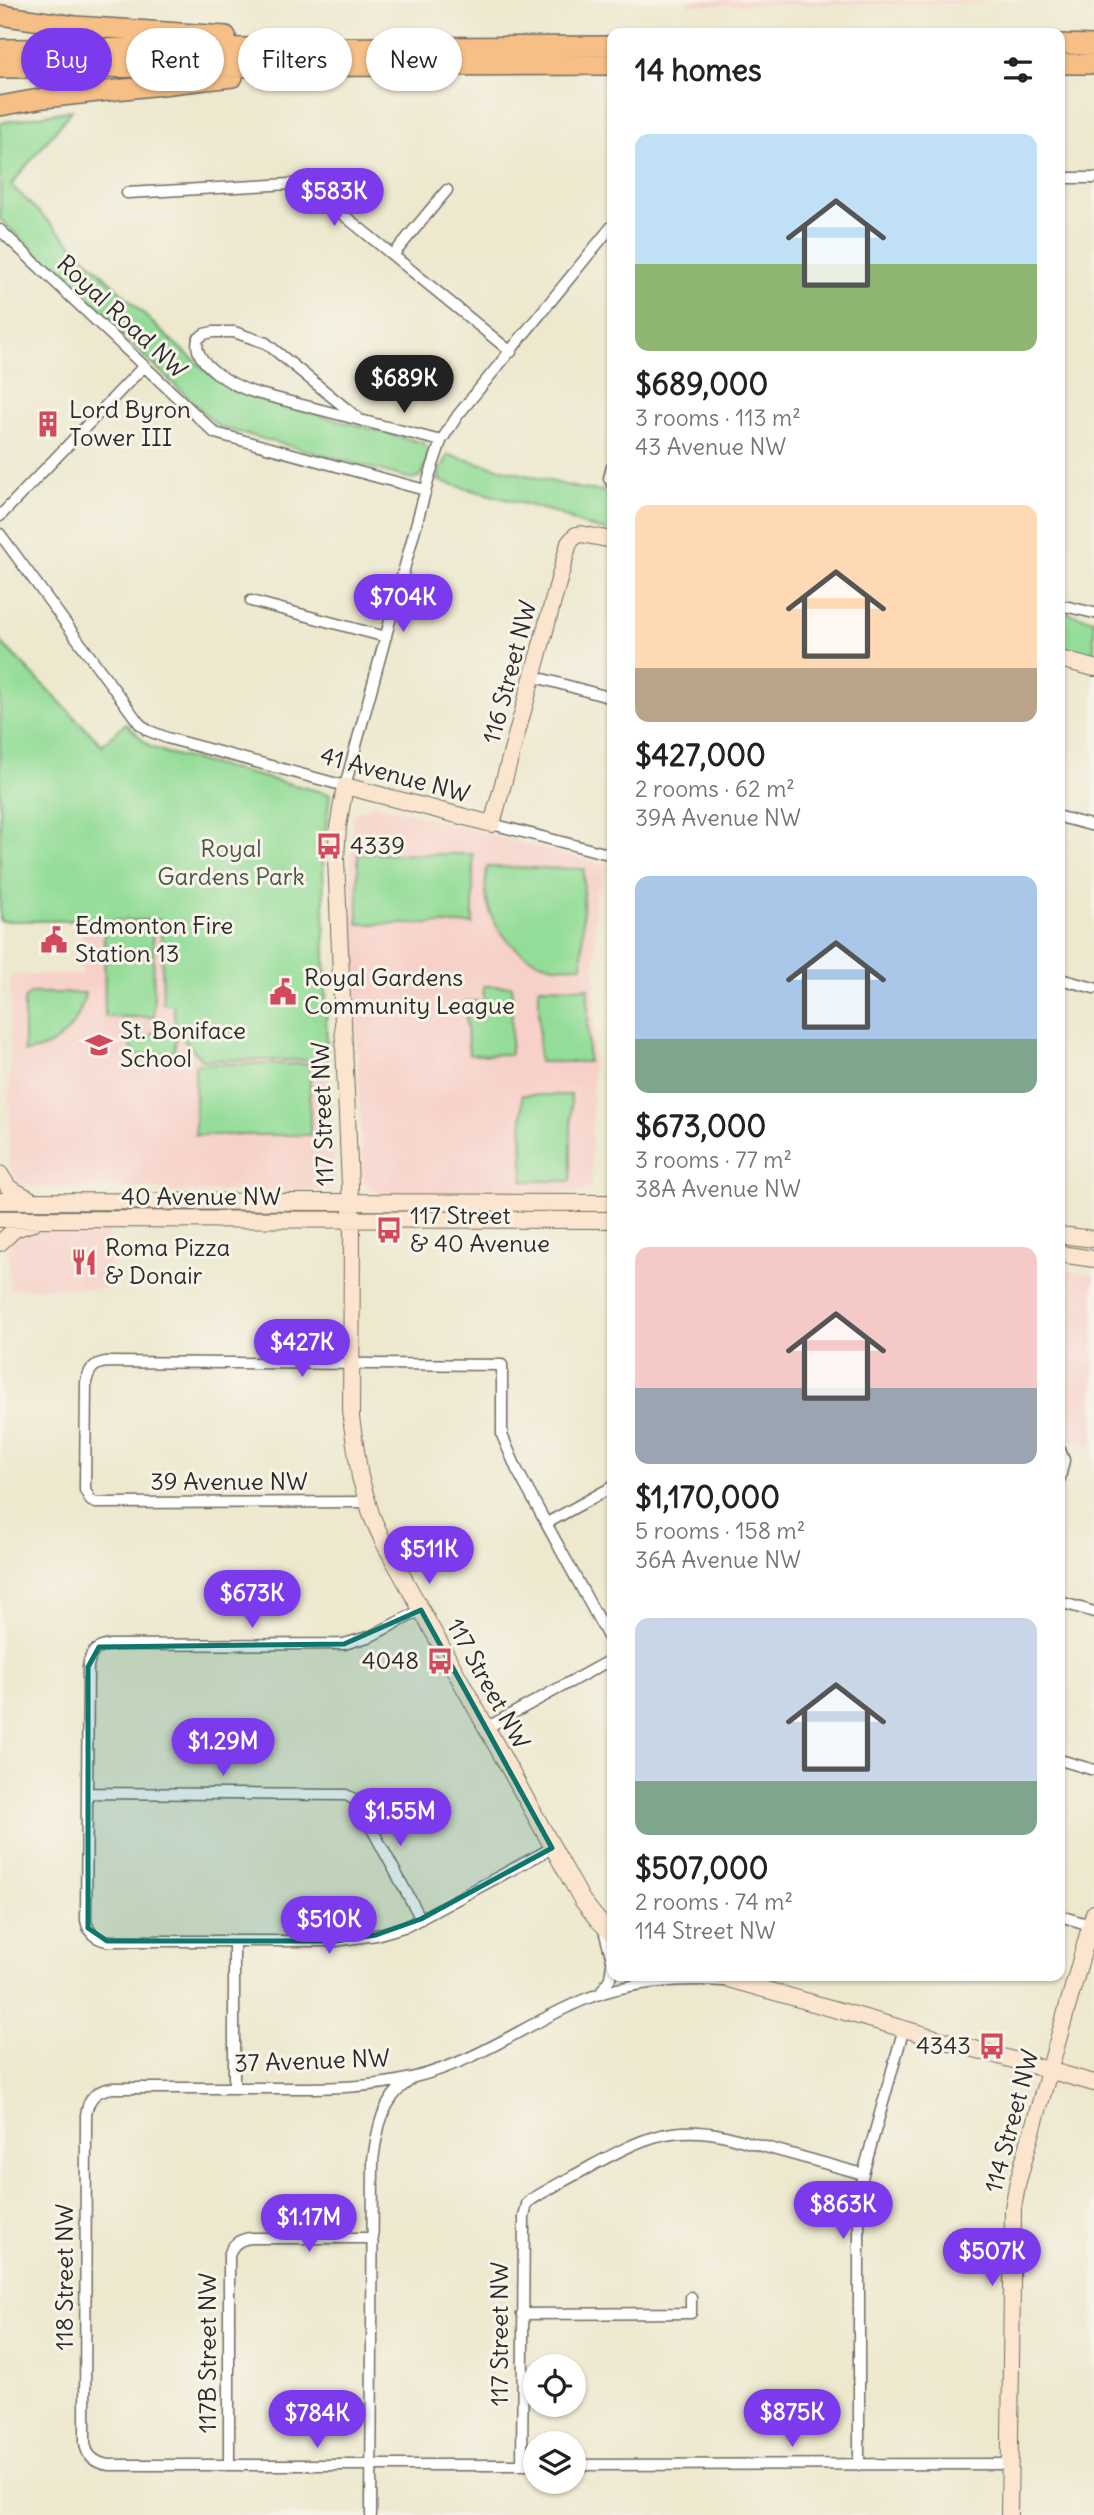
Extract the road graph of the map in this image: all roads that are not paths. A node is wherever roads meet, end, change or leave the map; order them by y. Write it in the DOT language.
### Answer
graph roads {
  1 [pos="0,15"];
  2 [pos="238,36"];
  3 [pos="1065,44"];
  4 [pos="1094,44"];
  5 [pos="607,46"];
  6 [pos="0,49"];
  7 [pos="238,54"];
  8 [pos="352,55"];
  9 [pos="352,56"];
  10 [pos="238,60"];
  11 [pos="1065,64"];
  12 [pos="1094,64"];
  13 [pos="607,65"];
  14 [pos="0,68"];
  15 [pos="238,70"];
  16 [pos="0,106"];
  17 [pos="1065,178"];
  18 [pos="1094,178"];
  19 [pos="447,190"];
  20 [pos="127,193"];
  21 [pos="0,230"];
  22 [pos="607,232"];
  23 [pos="393,256"];
  24 [pos="511,352"];
  25 [pos="143,367"];
  26 [pos="359,419"];
  27 [pos="441,441"];
  28 [pos="425,489"];
  29 [pos="0,516"];
  30 [pos="0,534"];
  31 [pos="607,539"];
  32 [pos="251,601"];
  33 [pos="1065,605"];
  34 [pos="1094,613"];
  35 [pos="386,636"];
  36 [pos="1065,660"];
  37 [pos="1094,668"];
  38 [pos="532,676"];
  39 [pos="607,697"];
  40 [pos="345,786"];
  41 [pos="1065,818"];
  42 [pos="492,824"];
  43 [pos="1094,826"];
  44 [pos="607,854"];
  45 [pos="1065,980"];
  46 [pos="1094,988"];
  47 [pos="0,1174"];
  48 [pos="0,1201"];
  49 [pos="36,1202"];
  50 [pos="607,1203"];
  51 [pos="350,1212"];
  52 [pos="0,1219"];
  53 [pos="45,1219"];
  54 [pos="607,1220"];
  55 [pos="1065,1236"];
  56 [pos="1094,1239"];
  57 [pos="0,1243"];
  58 [pos="1065,1255"];
  59 [pos="1094,1259"];
  60 [pos="352,1363"];
  61 [pos="607,1490"];
  62 [pos="367,1502"];
  63 [pos="547,1523"];
  64 [pos="1065,1603"];
  65 [pos="421,1610"];
  66 [pos="1094,1612"];
  67 [pos="607,1635"];
  68 [pos="607,1663"];
  69 [pos="486,1728"];
  70 [pos="1065,1761"];
  71 [pos="1094,1770"];
  72 [pos="87,1793"];
  73 [pos="552,1848"];
  74 [pos="1065,1916"];
  75 [pos="421,1919"];
  76 [pos="1092,1919"];
  77 [pos="607,1929"];
  78 [pos="234,1941"];
  79 [pos="608,1981"];
  80 [pos="737,1981"];
  81 [pos="600,1994"];
  82 [pos="904,2028"];
  83 [pos="1049,2070"];
  84 [pos="414,2077"];
  85 [pos="1094,2083"];
  86 [pos="234,2088"];
  87 [pos="92,2096"];
  88 [pos="863,2174"];
  89 [pos="373,2238"];
  90 [pos="691,2297"];
  91 [pos="522,2314"];
  92 [pos="1010,2464"];
  93 [pos="229,2465"];
  94 [pos="522,2465"];
  95 [pos="586,2465"];
  96 [pos="859,2465"];
  97 [pos="371,2466"];
  98 [pos="371,2515"];
  99 [pos="1009,2515"];
  1 -- 2 [label="highway"];
  3 -- 4 [label="highway"];
  5 -- 8 [label="highway"];
  6 -- 7 [label="highway"];
  9 -- 13 [label="highway"];
  10 -- 14 [label="highway"];
  11 -- 12 [label="highway"];
  15 -- 16 [label="highway"];
  17 -- 18 [label="street"];
  19 -- 23 [label="street"];
  20 -- 23 [label="street"];
  21 -- 25 [label="street, Royal Road NW"];
  22 -- 24 [label="street, 117 Street NW"];
  23 -- 24 [label="street"];
  24 -- 27 [label="street, 117 Street NW"];
  25 -- 28 [label="street, Royal Road NW"];
  25 -- 29 [label="street"];
  26 -- 26 [label="street"];
  26 -- 27 [label="street"];
  27 -- 28 [label="street, 117 Street NW"];
  28 -- 35 [label="street, 117 Street NW"];
  30 -- 40 [label="street, 41 Avenue NW"];
  31 -- 38 [label="street, 116 Street NW"];
  32 -- 35 [label="street"];
  33 -- 34 [label="street"];
  35 -- 40 [label="street, 117 Street NW"];
  36 -- 37 [label="street"];
  38 -- 39 [label="street"];
  38 -- 42 [label="street, 116 Street NW"];
  40 -- 42 [label="street, 41 Avenue NW"];
  40 -- 51 [label="street, 117 Street NW"];
  41 -- 43 [label="street"];
  42 -- 44 [label="street, 41 Avenue NW"];
  45 -- 46 [label="street"];
  47 -- 49 [label="street"];
  48 -- 49 [label="street, 40 Avenue NW"];
  49 -- 51 [label="street, 40 Avenue NW"];
  50 -- 51 [label="street, 40 Avenue NW"];
  51 -- 53 [label="street, 40 Avenue NW"];
  51 -- 54 [label="street, 40 Avenue NW"];
  51 -- 60 [label="street, 117 Street NW"];
  52 -- 53 [label="street, 40 Avenue NW"];
  53 -- 57 [label="street"];
  55 -- 56 [label="street"];
  58 -- 59 [label="street"];
  60 -- 62 [label="street, 117 Street NW"];
  60 -- 62 [label="street, 39 Avenue NW"];
  60 -- 63 [label="street"];
  61 -- 63 [label="street"];
  62 -- 65 [label="street, 117 Street NW"];
  63 -- 67 [label="street"];
  64 -- 66 [label="street"];
  65 -- 69 [label="street, 117 Street NW"];
  65 -- 72 [label="street"];
  68 -- 69 [label="street"];
  69 -- 73 [label="street, 117 Street NW"];
  70 -- 71 [label="street"];
  72 -- 75 [label="street"];
  72 -- 78 [label="street"];
  73 -- 75 [label="street"];
  73 -- 77 [label="street, 117 Street NW"];
  74 -- 76 [label="street"];
  75 -- 78 [label="street"];
  76 -- 83 [label="street, 114 Street NW"];
  78 -- 86 [label="street"];
  79 -- 81 [label="street"];
  80 -- 81 [label="street, 37 Avenue NW"];
  80 -- 82 [label="street, 37 Avenue NW"];
  81 -- 84 [label="street, 37 Avenue NW"];
  82 -- 83 [label="street, 37 Avenue NW"];
  82 -- 88 [label="street"];
  83 -- 85 [label="street, 37 Avenue NW"];
  83 -- 92 [label="street, 114 Street NW"];
  84 -- 86 [label="street, 37 Avenue NW"];
  84 -- 89 [label="street"];
  86 -- 87 [label="street, 37 Avenue NW"];
  87 -- 93 [label="street, 118 Street NW"];
  88 -- 91 [label="street, 117 Street NW"];
  88 -- 96 [label="street"];
  89 -- 93 [label="street, 117B Street NW"];
  89 -- 97 [label="street"];
  90 -- 91 [label="street"];
  91 -- 94 [label="street, 117 Street NW"];
  92 -- 96 [label="street"];
  92 -- 99 [label="street, 114 Street NW"];
  93 -- 97 [label="street"];
  94 -- 97 [label="street"];
  95 -- 96 [label="street"];
  97 -- 98 [label="street"];
}
